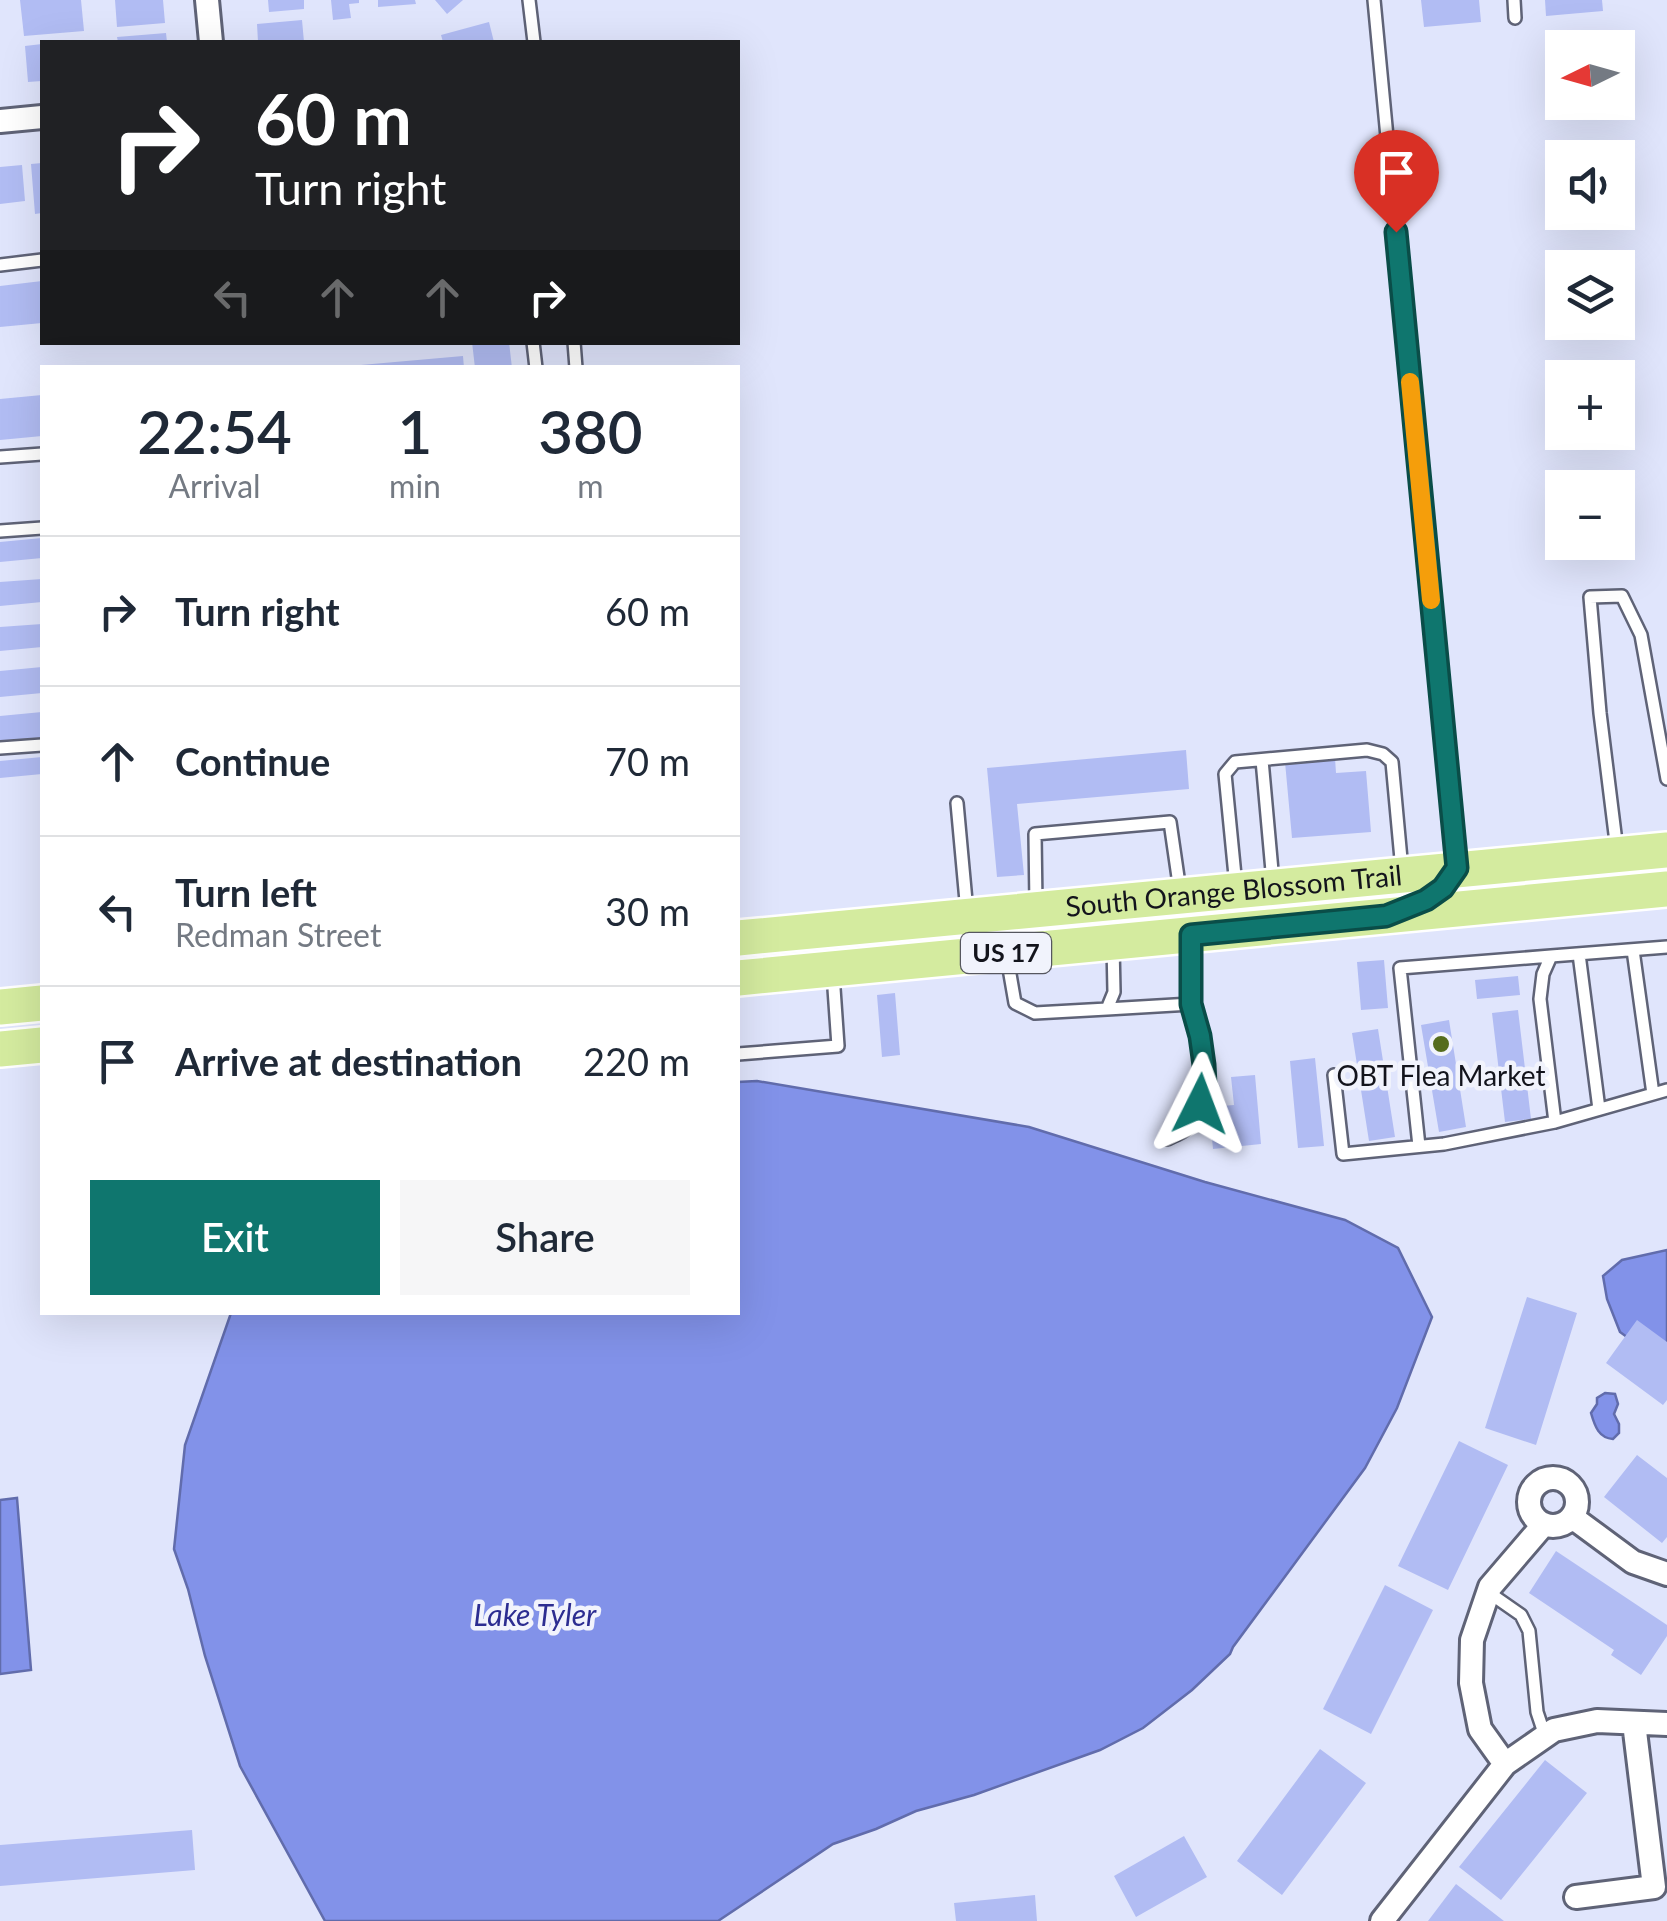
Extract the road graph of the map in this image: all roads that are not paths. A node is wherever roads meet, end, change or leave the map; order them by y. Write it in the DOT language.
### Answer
graph roads {
  1 [pos="206,0"];
  2 [pos="530,0"];
  3 [pos="1374,0"];
  4 [pos="1514,0"];
  5 [pos="1516,18"];
  6 [pos="211,40"];
  7 [pos="534,40"];
  8 [pos="40,116"];
  9 [pos="0,121"];
  10 [pos="40,260"];
  11 [pos="0,265"];
  12 [pos="40,454"];
  13 [pos="0,458"];
  14 [pos="40,528"];
  15 [pos="0,532"];
  16 [pos="40,744"];
  17 [pos="0,748"];
  18 [pos="1262,760"];
  19 [pos="1667,780"];
  20 [pos="957,803"];
  21 [pos="1667,850"];
  22 [pos="1617,854"];
  23 [pos="1457,868"];
  24 [pos="1402,874"];
  25 [pos="1274,886"];
  26 [pos="1667,889"];
  27 [pos="1236,890"];
  28 [pos="1181,895"];
  29 [pos="1036,909"];
  30 [pos="968,916"];
  31 [pos="1386,916"];
  32 [pos="1191,935"];
  33 [pos="740,938"];
  34 [pos="1112,942"];
  35 [pos="1667,947"];
  36 [pos="1633,950"];
  37 [pos="1006,953"];
  38 [pos="1579,954"];
  39 [pos="1552,956"];
  40 [pos="832,969"];
  41 [pos="740,978"];
  42 [pos="40,1003"];
  43 [pos="1191,1004"];
  44 [pos="0,1007"];
  45 [pos="1107,1009"];
  46 [pos="40,1045"];
  47 [pos="0,1049"];
  48 [pos="740,1054"];
  49 [pos="1334,1075"];
  50 [pos="1667,1090"];
  51 [pos="1653,1094"];
  52 [pos="1599,1109"];
  53 [pos="1555,1122"];
  54 [pos="1167,1139"];
  55 [pos="1419,1146"];
  56 [pos="1572,1518"];
  57 [pos="1544,1524"];
  58 [pos="1667,1574"];
  59 [pos="1488,1592"];
  60 [pos="1634,1723"];
  61 [pos="1667,1724"];
  62 [pos="1546,1736"];
  63 [pos="1505,1764"];
  64 [pos="1576,1896"];
  65 [pos="1382,1921"];
  1 -- 6 [label="street"];
  2 -- 7 [label="lane"];
  3 -- 23 [label="lane"];
  4 -- 5 [label="lane"];
  8 -- 9 [label="street"];
  10 -- 11 [label="lane"];
  12 -- 13 [label="lane"];
  14 -- 15 [label="lane"];
  16 -- 17 [label="lane"];
  18 -- 24 [label="lane"];
  18 -- 25 [label="lane"];
  18 -- 27 [label="lane"];
  19 -- 22 [label="lane"];
  20 -- 30 [label="lane"];
  21 -- 22 [label="main road, South Orange Blossom Trail / US 17"];
  22 -- 23 [label="main road, South Orange Blossom Trail / US 17"];
  23 -- 24 [label="main road, South Orange Blossom Trail / US 17"];
  23 -- 31 [label="main road"];
  24 -- 25 [label="main road, South Orange Blossom Trail / US 17"];
  25 -- 27 [label="main road, South Orange Blossom Trail / US 17"];
  26 -- 31 [label="main road, South Orange Blossom Trail / US 17"];
  27 -- 28 [label="main road, South Orange Blossom Trail / US 17"];
  28 -- 29 [label="main road, South Orange Blossom Trail / US 17"];
  28 -- 29 [label="lane"];
  29 -- 30 [label="main road, South Orange Blossom Trail / US 17"];
  30 -- 33 [label="main road, South Orange Blossom Trail / US 17"];
  31 -- 32 [label="main road, South Orange Blossom Trail / US 17"];
  32 -- 34 [label="main road, South Orange Blossom Trail / US 17"];
  32 -- 43 [label="lane"];
  34 -- 37 [label="main road, South Orange Blossom Trail / US 17"];
  34 -- 45 [label="lane"];
  35 -- 36 [label="lane"];
  36 -- 38 [label="lane"];
  36 -- 51 [label="lane"];
  37 -- 40 [label="main road, South Orange Blossom Trail / US 17"];
  37 -- 45 [label="lane"];
  38 -- 39 [label="lane"];
  38 -- 52 [label="lane"];
  39 -- 53 [label="lane"];
  39 -- 55 [label="lane"];
  40 -- 41 [label="main road, South Orange Blossom Trail / US 17"];
  40 -- 48 [label="lane"];
  42 -- 44 [label="main road"];
  43 -- 45 [label="lane"];
  43 -- 54 [label="lane"];
  46 -- 47 [label="main road"];
  49 -- 55 [label="lane"];
  50 -- 51 [label="lane"];
  51 -- 52 [label="lane"];
  52 -- 53 [label="lane"];
  53 -- 55 [label="lane"];
  56 -- 57 [label="street"];
  56 -- 57 [label="street"];
  56 -- 58 [label="street"];
  57 -- 59 [label="street"];
  59 -- 62 [label="lane"];
  59 -- 63 [label="street"];
  60 -- 61 [label="street"];
  60 -- 62 [label="street"];
  60 -- 64 [label="street"];
  62 -- 63 [label="street"];
  63 -- 65 [label="street"];
}
